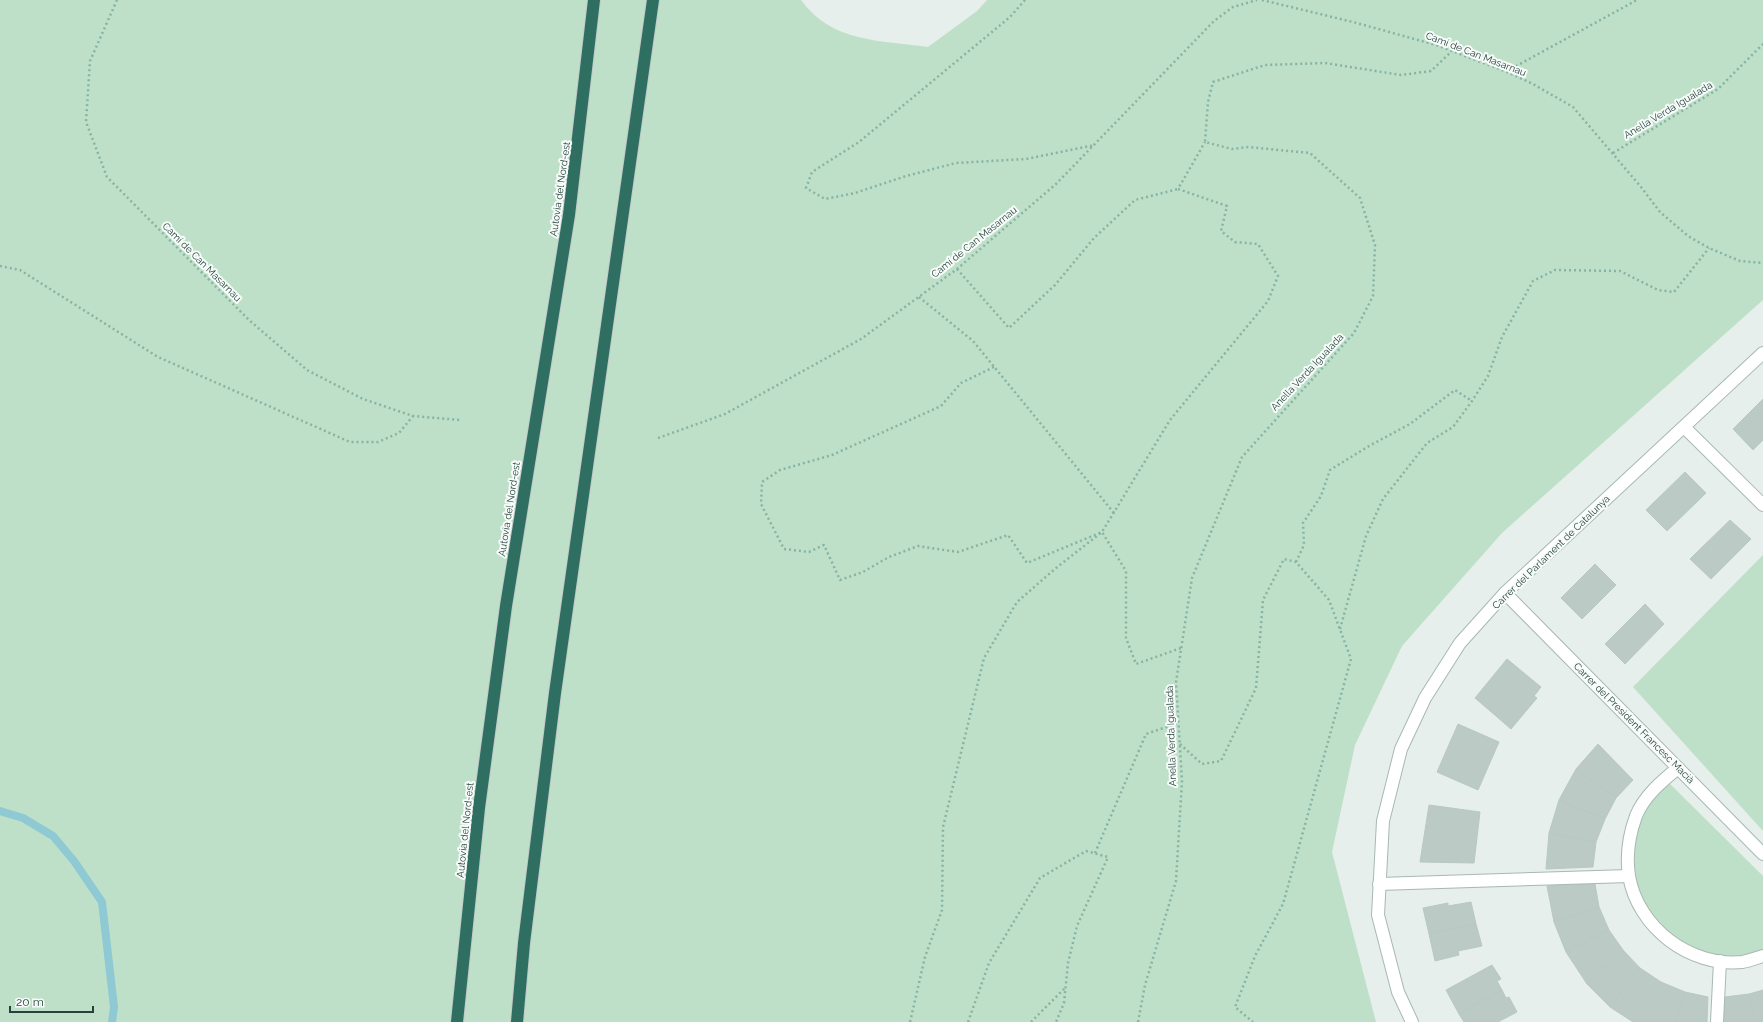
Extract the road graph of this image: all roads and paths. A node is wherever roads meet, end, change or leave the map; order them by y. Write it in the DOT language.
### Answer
graph roads {
  1 [pos="118,0"];
  2 [pos="594,0"];
  3 [pos="653,0"];
  4 [pos="1025,0"];
  5 [pos="1257,0"];
  6 [pos="1262,0"];
  7 [pos="1637,0"];
  8 [pos="1763,44"];
  9 [pos="1452,51"];
  10 [pos="1507,72"];
  11 [pos="1205,142"];
  12 [pos="1095,145"];
  13 [pos="1613,153"];
  14 [pos="1178,189"];
  15 [pos="1709,248"];
  16 [pos="1763,263"];
  17 [pos="0,266"];
  18 [pos="957,269"];
  19 [pos="919,297"];
  20 [pos="1763,353"];
  21 [pos="994,367"];
  22 [pos="1472,401"];
  23 [pos="413,416"];
  24 [pos="460,420"];
  25 [pos="1684,427"];
  26 [pos="658,438"];
  27 [pos="1763,505"];
  28 [pos="1114,513"];
  29 [pos="1102,532"];
  30 [pos="1296,562"];
  31 [pos="1505,593"];
  32 [pos="1340,629"];
  33 [pos="1182,648"];
  34 [pos="1178,723"];
  35 [pos="1180,744"];
  36 [pos="1678,768"];
  37 [pos="1095,854"];
  38 [pos="1763,854"];
  39 [pos="1629,876"];
  40 [pos="1379,884"];
  41 [pos="1763,956"];
  42 [pos="1720,961"];
  43 [pos="1065,988"];
  44 [pos="458,1022"];
  45 [pos="516,1022"];
  46 [pos="910,1022"];
  47 [pos="968,1022"];
  48 [pos="1031,1022"];
  49 [pos="1056,1022"];
  50 [pos="1138,1022"];
  51 [pos="1253,1022"];
  52 [pos="1412,1022"];
  53 [pos="1717,1022"];
  1 -- 23 [label="path, Camí de Can Masarnau"];
  2 -- 44 [label="highway, Autovia del Nord-est"];
  3 -- 45 [label="highway"];
  4 -- 12 [label="path"];
  5 -- 12 [label="path, Camí de Can Masarnau"];
  6 -- 9 [label="path, Camí de Can Masarnau"];
  7 -- 10 [label="path"];
  8 -- 13 [label="path, Anella Verda Igualada"];
  9 -- 10 [label="path, Camí de Can Masarnau"];
  9 -- 11 [label="path"];
  10 -- 13 [label="path, Camí de Can Masarnau"];
  11 -- 14 [label="path"];
  11 -- 33 [label="path, Anella Verda Igualada"];
  12 -- 18 [label="path, Camí de Can Masarnau"];
  13 -- 15 [label="path, Camí de Can Masarnau"];
  14 -- 18 [label="path"];
  14 -- 28 [label="path"];
  15 -- 16 [label="path, Camí de Can Masarnau"];
  15 -- 22 [label="path"];
  17 -- 23 [label="path"];
  18 -- 19 [label="path, Camí de Can Masarnau"];
  19 -- 21 [label="path"];
  19 -- 26 [label="path, Camí de Can Masarnau"];
  20 -- 25 [label="street, Carrer del Parlament de Catalunya"];
  21 -- 28 [label="path"];
  21 -- 29 [label="path"];
  22 -- 30 [label="path"];
  22 -- 32 [label="path"];
  23 -- 24 [label="path, Camí de Can Masarnau"];
  25 -- 27 [label="street"];
  25 -- 31 [label="street, Carrer del Parlament de Catalunya"];
  28 -- 29 [label="path"];
  29 -- 33 [label="path"];
  29 -- 46 [label="path"];
  30 -- 32 [label="path"];
  30 -- 35 [label="path"];
  31 -- 36 [label="street, Carrer del President Francesc Macià"];
  31 -- 40 [label="street, Carrer del Parlament de Catalunya"];
  32 -- 51 [label="path"];
  33 -- 34 [label="path, Anella Verda Igualada"];
  34 -- 35 [label="path, Anella Verda Igualada"];
  34 -- 37 [label="path"];
  35 -- 50 [label="path, Anella Verda Igualada"];
  36 -- 38 [label="street, Carrer del President Francesc Macià"];
  36 -- 39 [label="street"];
  37 -- 43 [label="path"];
  37 -- 47 [label="path"];
  39 -- 40 [label="street"];
  39 -- 42 [label="street"];
  40 -- 52 [label="street, Carrer del Parlament de Catalunya"];
  41 -- 42 [label="street"];
  42 -- 53 [label="street"];
  43 -- 48 [label="path"];
  43 -- 49 [label="path"];
}
